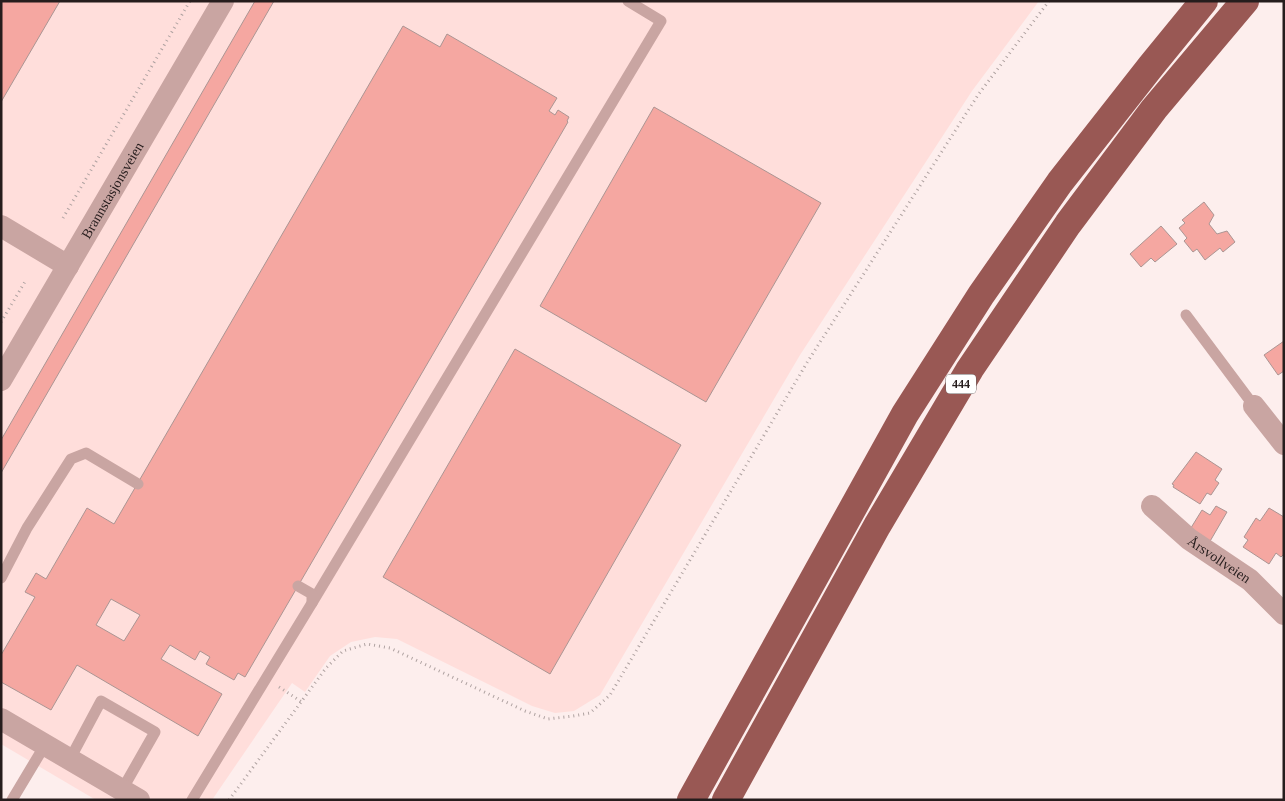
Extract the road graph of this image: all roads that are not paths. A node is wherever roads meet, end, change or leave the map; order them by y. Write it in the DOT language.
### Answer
graph roads {
  1 [pos="223,1"];
  2 [pos="628,1"];
  3 [pos="1204,1"];
  4 [pos="1245,1"];
  5 [pos="1,226"];
  6 [pos="68,266"];
  7 [pos="1186,315"];
  8 [pos="1,380"];
  9 [pos="1254,406"];
  10 [pos="1284,444"];
  11 [pos="138,484"];
  12 [pos="1152,506"];
  13 [pos="1,578"];
  14 [pos="298,586"];
  15 [pos="312,603"];
  16 [pos="1284,614"];
  17 [pos="1,718"];
  18 [pos="45,745"];
  19 [pos="70,759"];
  20 [pos="131,795"];
  21 [pos="12,800"];
  22 [pos="192,800"];
  23 [pos="691,800"];
  24 [pos="726,800"];
  1 -- 6 [label="street, Brannstasjonsveien"];
  2 -- 15 [label="lane"];
  3 -- 23 [label="highway, 444"];
  4 -- 24 [label="highway, 444"];
  5 -- 6 [label="street"];
  6 -- 8 [label="street, Brannstasjonsveien"];
  7 -- 9 [label="lane"];
  9 -- 10 [label="street"];
  11 -- 13 [label="lane"];
  12 -- 16 [label="street, Årsvollveien"];
  14 -- 15 [label="lane"];
  15 -- 22 [label="lane"];
  17 -- 18 [label="street"];
  18 -- 19 [label="street"];
  18 -- 21 [label="lane"];
  19 -- 20 [label="street"];
  19 -- 20 [label="lane"];
}
